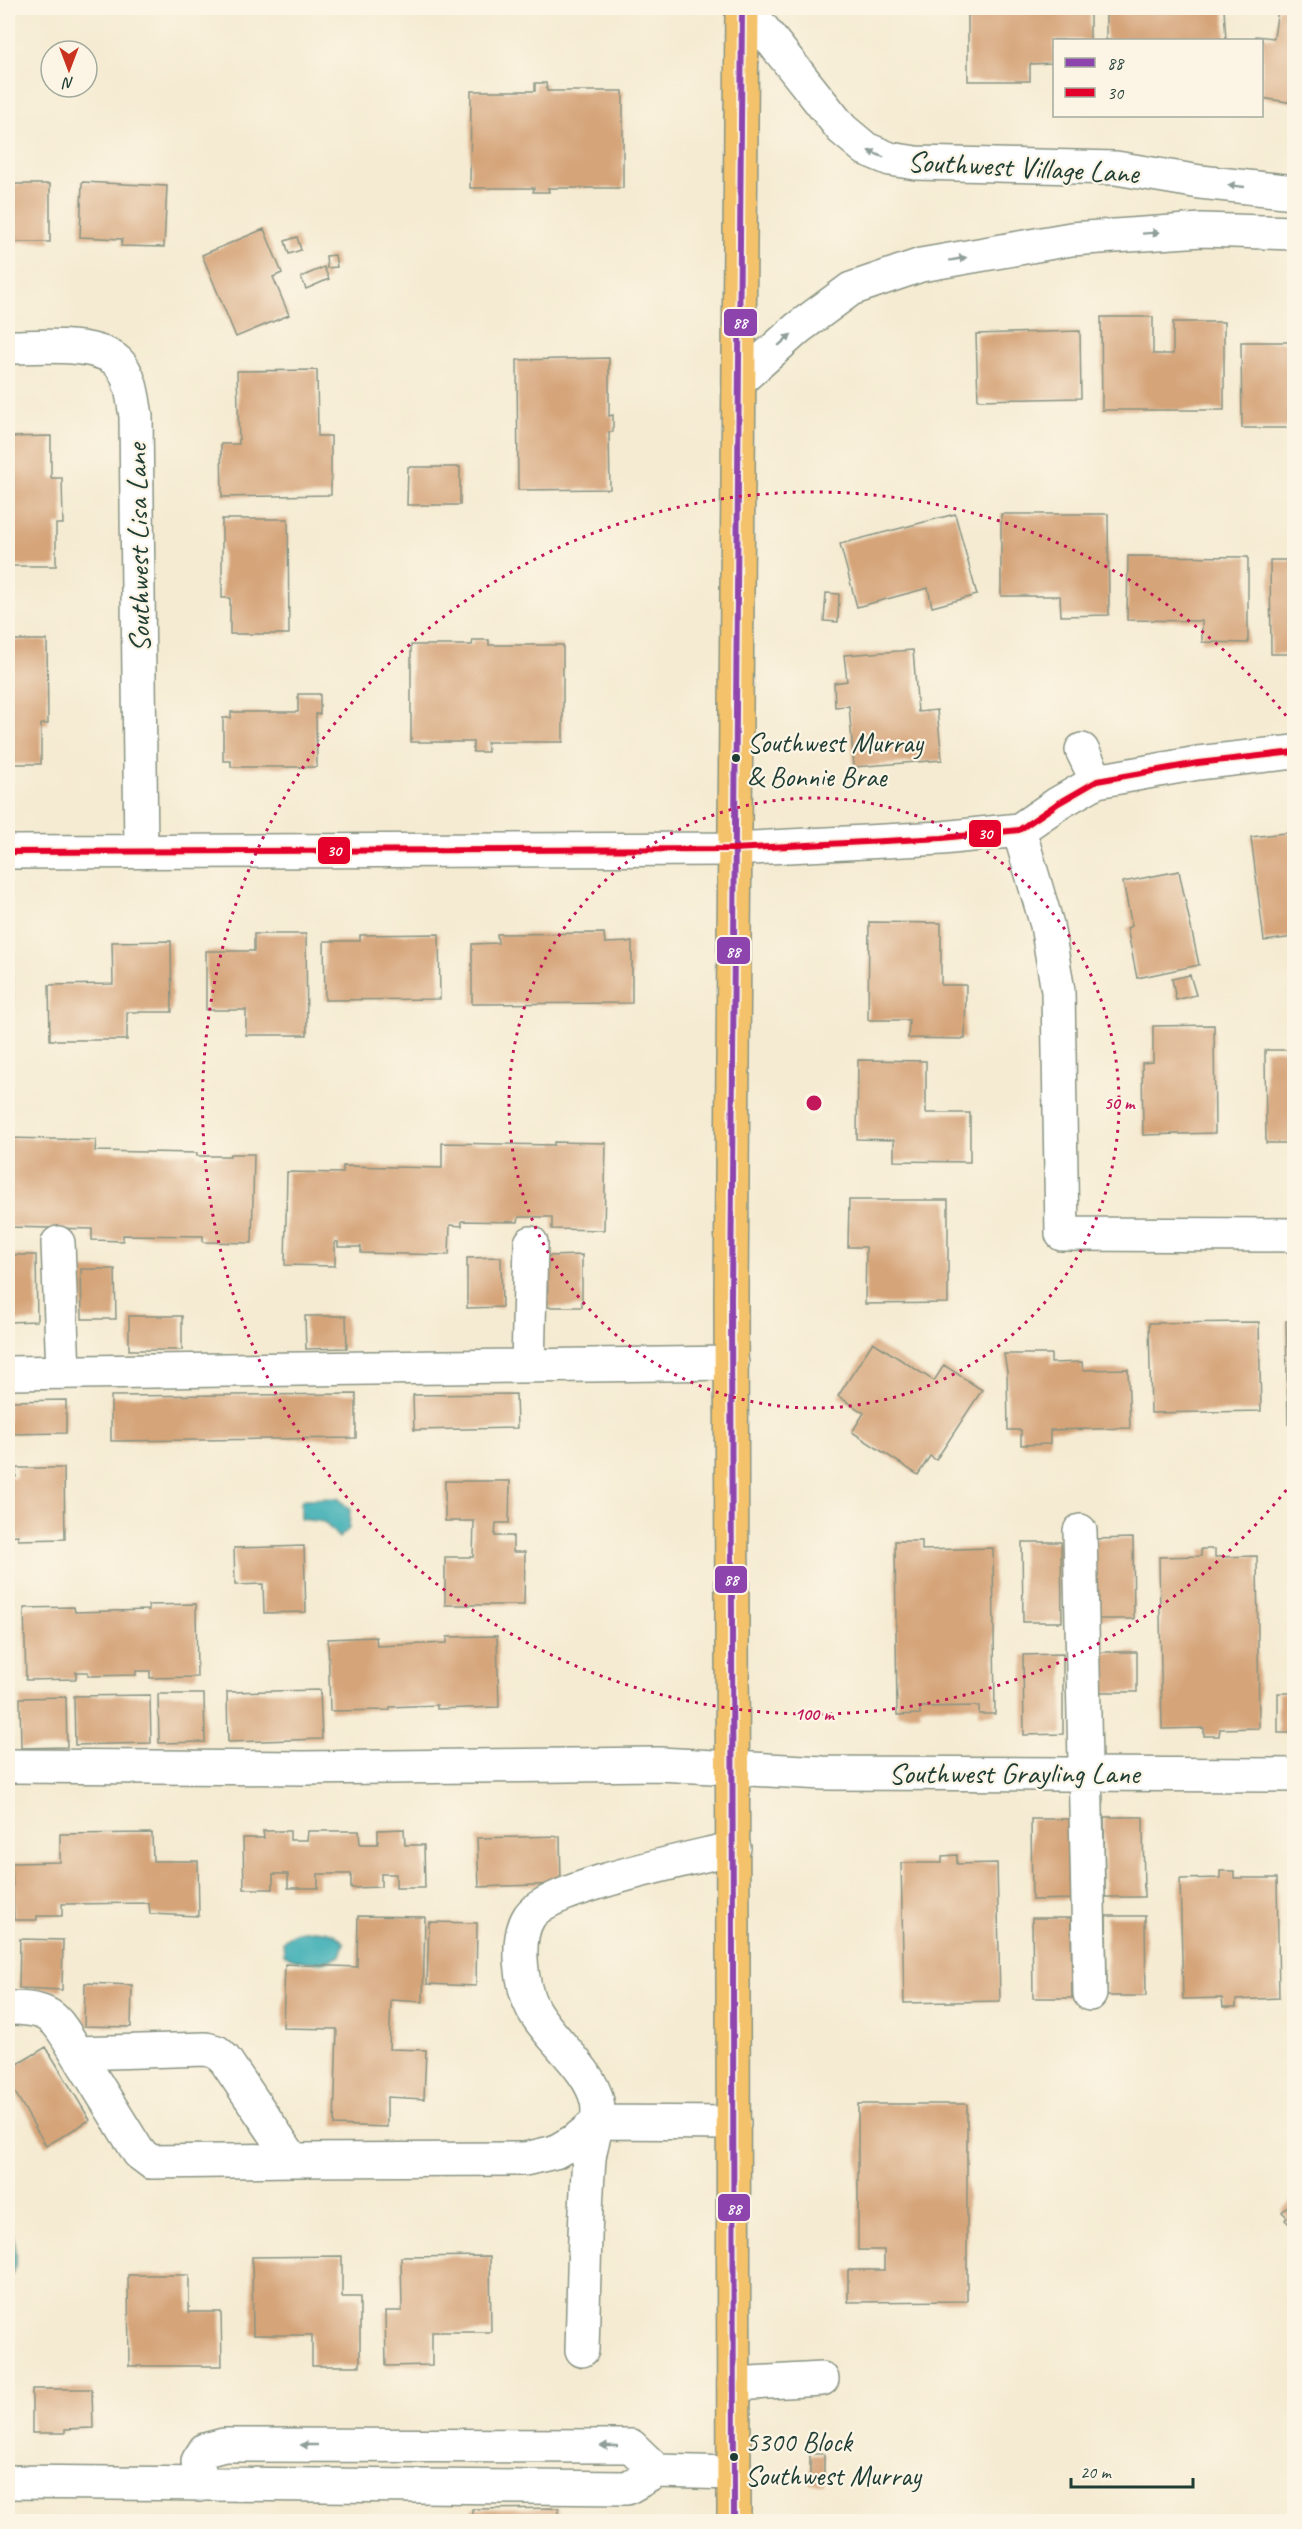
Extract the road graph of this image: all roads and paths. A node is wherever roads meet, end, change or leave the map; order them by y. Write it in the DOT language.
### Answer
graph roads {
  1 [pos="744,8"];
  2 [pos="1294,192"];
  3 [pos="1294,233"];
  4 [pos="8,347"];
  5 [pos="741,379"];
  6 [pos="1082,750"];
  7 [pos="1294,752"];
  8 [pos="1097,781"];
  9 [pos="1019,830"];
  10 [pos="733,849"];
  11 [pos="141,851"];
  12 [pos="8,852"];
  13 [pos="1294,1235"];
  14 [pos="58,1243"];
  15 [pos="531,1243"];
  16 [pos="732,1363"];
  17 [pos="528,1366"];
  18 [pos="63,1372"];
  19 [pos="8,1373"];
  20 [pos="1080,1531"];
  21 [pos="8,1767"];
  22 [pos="733,1768"];
  23 [pos="1086,1773"];
  24 [pos="1294,1775"];
  25 [pos="734,1848"];
  26 [pos="1090,1994"];
  27 [pos="8,2008"];
  28 [pos="77,2053"];
  29 [pos="598,2122"];
  30 [pos="734,2123"];
  31 [pos="293,2160"];
  32 [pos="582,2350"];
  33 [pos="822,2379"];
  34 [pos="734,2384"];
  35 [pos="341,2446"];
  36 [pos="417,2446"];
  37 [pos="657,2471"];
  38 [pos="734,2474"];
  39 [pos="8,2482"];
  40 [pos="200,2485"];
  41 [pos="340,2487"];
  42 [pos="416,2488"];
  43 [pos="734,2522"];
  2 -- 1 [label="street, Southwest Village Lane, one-way"];
  1 -- 5 [label="main road"];
  5 -- 3 [label="street, Southwest Village Lane, one-way"];
  4 -- 11 [label="street, Southwest Lisa Lane"];
  5 -- 10 [label="main road"];
  6 -- 8 [label="street"];
  7 -- 8 [label="street"];
  8 -- 9 [label="street"];
  9 -- 10 [label="street"];
  9 -- 13 [label="street"];
  10 -- 11 [label="street"];
  10 -- 16 [label="main road"];
  11 -- 12 [label="street"];
  14 -- 18 [label="street"];
  15 -- 17 [label="street"];
  16 -- 17 [label="street"];
  16 -- 22 [label="main road"];
  17 -- 18 [label="street"];
  18 -- 19 [label="street"];
  20 -- 23 [label="street"];
  21 -- 22 [label="street, Southwest Grayling Lane"];
  22 -- 23 [label="street, Southwest Grayling Lane"];
  22 -- 25 [label="main road"];
  23 -- 24 [label="street, Southwest Grayling Lane"];
  23 -- 26 [label="street"];
  25 -- 29 [label="street"];
  25 -- 30 [label="main road"];
  27 -- 28 [label="street"];
  28 -- 31 [label="street"];
  28 -- 31 [label="street"];
  29 -- 30 [label="street"];
  29 -- 31 [label="street"];
  29 -- 32 [label="street"];
  30 -- 34 [label="main road"];
  33 -- 34 [label="street"];
  34 -- 38 [label="main road"];
  35 -- 36 [label="street"];
  35 -- 40 [label="street, one-way"];
  35 -- 41 [label="street"];
  37 -- 36 [label="street, one-way"];
  36 -- 42 [label="street"];
  37 -- 38 [label="street"];
  37 -- 42 [label="street"];
  38 -- 43 [label="main road"];
  39 -- 40 [label="street"];
  40 -- 41 [label="street"];
  41 -- 42 [label="street"];
}
